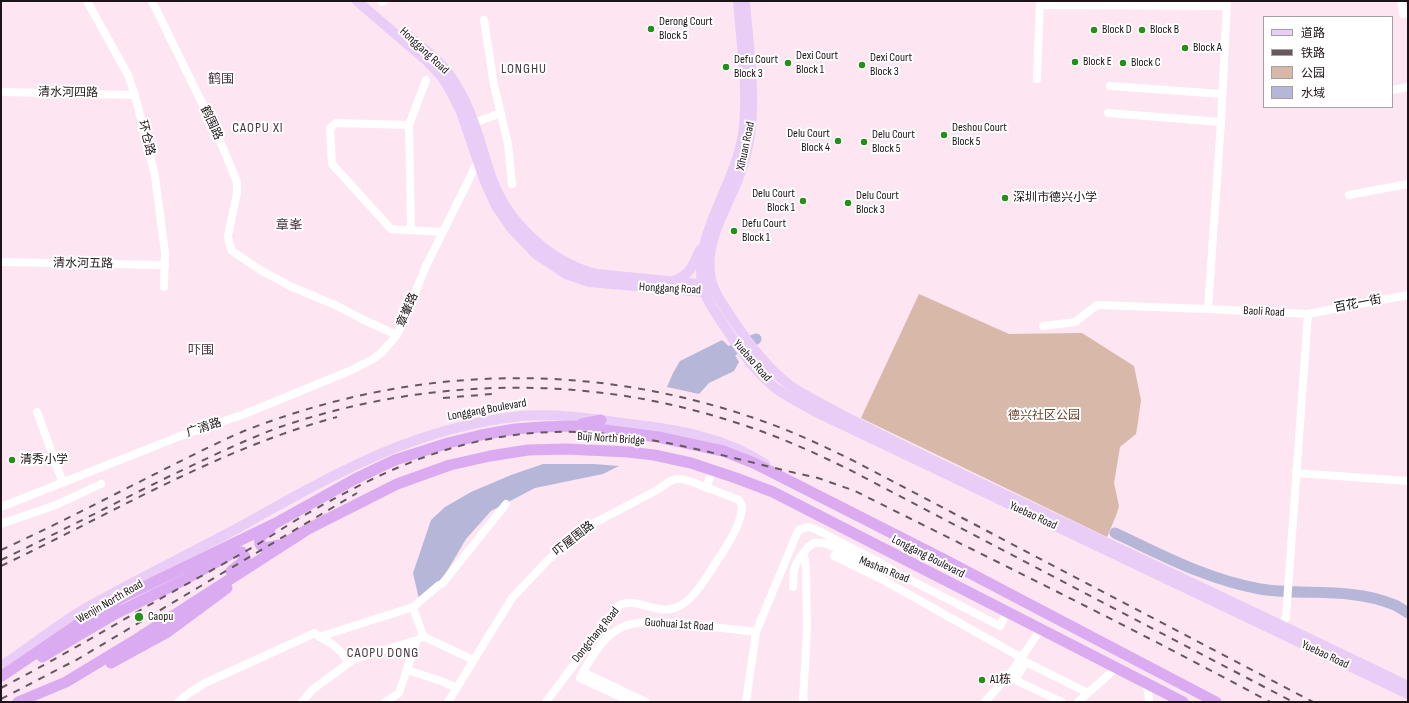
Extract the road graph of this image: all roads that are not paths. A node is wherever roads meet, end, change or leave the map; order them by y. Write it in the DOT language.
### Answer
graph roads {
  1 [pos="87,1"];
  2 [pos="152,1"];
  3 [pos="357,1"];
  4 [pos="367,1"];
  5 [pos="738,1"];
  6 [pos="745,1"];
  7 [pos="1401,1"];
  8 [pos="1040,3"];
  9 [pos="1227,3"];
  10 [pos="1408,13"];
  11 [pos="484,20"];
  12 [pos="1037,79"];
  13 [pos="426,80"];
  14 [pos="1110,86"];
  15 [pos="1408,87"];
  16 [pos="1393,90"];
  17 [pos="1,92"];
  18 [pos="1222,94"];
  19 [pos="135,95"];
  20 [pos="501,113"];
  21 [pos="1108,113"];
  22 [pos="1221,122"];
  23 [pos="474,123"];
  24 [pos="409,125"];
  25 [pos="478,161"];
  26 [pos="512,184"];
  27 [pos="1408,184"];
  28 [pos="1349,195"];
  29 [pos="411,230"];
  30 [pos="443,232"];
  31 [pos="707,236"];
  32 [pos="232,250"];
  33 [pos="1,262"];
  34 [pos="165,265"];
  35 [pos="668,282"];
  36 [pos="164,287"];
  37 [pos="707,288"];
  38 [pos="1408,295"];
  39 [pos="1208,309"];
  40 [pos="1308,314"];
  41 [pos="1043,326"];
  42 [pos="397,335"];
  43 [pos="37,412"];
  44 [pos="601,420"];
  45 [pos="575,426"];
  46 [pos="614,431"];
  47 [pos="676,441"];
  48 [pos="654,455"];
  49 [pos="713,469"];
  50 [pos="1296,473"];
  51 [pos="790,481"];
  52 [pos="1408,481"];
  53 [pos="63,483"];
  54 [pos="100,484"];
  55 [pos="706,488"];
  56 [pos="506,504"];
  57 [pos="1,507"];
  58 [pos="739,522"];
  59 [pos="1,524"];
  60 [pos="276,524"];
  61 [pos="295,536"];
  62 [pos="231,546"];
  63 [pos="802,555"];
  64 [pos="834,556"];
  65 [pos="251,566"];
  66 [pos="894,572"];
  67 [pos="794,587"];
  68 [pos="413,607"];
  69 [pos="1007,612"];
  70 [pos="115,614"];
  71 [pos="1041,629"];
  72 [pos="1281,629"];
  73 [pos="756,632"];
  74 [pos="319,637"];
  75 [pos="420,638"];
  76 [pos="137,639"];
  77 [pos="1022,658"];
  78 [pos="473,660"];
  79 [pos="349,663"];
  80 [pos="1116,668"];
  81 [pos="407,670"];
  82 [pos="1,673"];
  83 [pos="582,675"];
  84 [pos="66,682"];
  85 [pos="1144,682"];
  86 [pos="1408,686"];
  87 [pos="457,688"];
  88 [pos="1088,693"];
  89 [pos="1408,694"];
  90 [pos="18,702"];
  91 [pos="178,702"];
  92 [pos="302,702"];
  93 [pos="385,702"];
  94 [pos="448,702"];
  95 [pos="546,702"];
  96 [pos="632,702"];
  97 [pos="646,702"];
  98 [pos="746,702"];
  99 [pos="805,702"];
  100 [pos="985,702"];
  101 [pos="1062,702"];
  102 [pos="1078,702"];
  103 [pos="1149,702"];
  104 [pos="1183,702"];
  105 [pos="1216,702"];
  1 -- 19 [label="street, 环仓路"];
  2 -- 32 [label="street, 鹤围路"];
  3 -- 25 [label="main road, Honggang Road"];
  4 -- 23 [label="main road, Honggang Road"];
  5 -- 31 [label="main road, Xihuan Road"];
  6 -- 37 [label="main road, Xihuan Road"];
  7 -- 10 [label="street"];
  8 -- 9 [label="street"];
  8 -- 12 [label="street"];
  9 -- 18 [label="street"];
  11 -- 20 [label="street"];
  13 -- 24 [label="street"];
  14 -- 18 [label="street"];
  15 -- 16 [label="street"];
  17 -- 19 [label="street, 清水河四路"];
  18 -- 22 [label="street"];
  19 -- 34 [label="street, 环仓路"];
  20 -- 23 [label="street"];
  20 -- 26 [label="street"];
  21 -- 22 [label="street"];
  22 -- 39 [label="street"];
  23 -- 35 [label="main road, Honggang Road"];
  24 -- 29 [label="street"];
  24 -- 29 [label="street"];
  25 -- 30 [label="street, 章輋路"];
  25 -- 37 [label="main road, Honggang Road"];
  27 -- 28 [label="street"];
  29 -- 30 [label="street"];
  30 -- 42 [label="street, 章輋路"];
  31 -- 35 [label="main road"];
  31 -- 37 [label="main road, Xihuan Road"];
  32 -- 42 [label="street, 章輋路"];
  33 -- 34 [label="street, 清水河五路"];
  34 -- 36 [label="street, 环仓路"];
  35 -- 37 [label="main road, Honggang Road"];
  37 -- 72 [label="main road, Yuebao Road"];
  37 -- 72 [label="main road, Yuebao Road"];
  38 -- 40 [label="street, 百花一街"];
  39 -- 40 [label="street, Baoli Road"];
  39 -- 41 [label="street, Baoli Road"];
  40 -- 50 [label="street"];
  42 -- 53 [label="street, 广清路"];
  43 -- 53 [label="street"];
  44 -- 45 [label="highway"];
  44 -- 51 [label="main road, Longgang Boulevard"];
  44 -- 82 [label="main road, Longgang Boulevard"];
  45 -- 46 [label="highway, Longgang Boulevard"];
  45 -- 60 [label="highway, Longgang Boulevard"];
  46 -- 47 [label="highway, Buji North Bridge"];
  47 -- 51 [label="highway, Longgang Boulevard"];
  48 -- 49 [label="highway, Longgang Boulevard"];
  48 -- 61 [label="highway, Buji North Bridge"];
  49 -- 55 [label="street"];
  49 -- 69 [label="highway, Longgang Boulevard"];
  50 -- 52 [label="street"];
  50 -- 72 [label="street"];
  51 -- 105 [label="highway, Longgang Boulevard"];
  53 -- 57 [label="street, 广清路"];
  54 -- 59 [label="street"];
  55 -- 58 [label="street, 吓屋围路"];
  55 -- 78 [label="street, 吓屋围路"];
  56 -- 68 [label="street"];
  58 -- 95 [label="street, Dongchang Road"];
  60 -- 61 [label="highway"];
  60 -- 62 [label="highway, Longgang Boulevard"];
  61 -- 65 [label="highway"];
  62 -- 70 [label="highway, Wenjin North Road"];
  62 -- 82 [label="highway"];
  63 -- 66 [label="street, Mashan Road"];
  63 -- 67 [label="street, Mashan Road"];
  63 -- 99 [label="street"];
  64 -- 77 [label="street"];
  65 -- 76 [label="highway"];
  65 -- 84 [label="highway"];
  66 -- 69 [label="street, Mashan Road"];
  66 -- 73 [label="street"];
  68 -- 74 [label="street"];
  68 -- 75 [label="street"];
  69 -- 71 [label="highway, Longgang Boulevard"];
  70 -- 76 [label="highway"];
  70 -- 82 [label="highway, Wenjin North Road"];
  71 -- 77 [label="street"];
  71 -- 80 [label="highway, Longgang Boulevard"];
  72 -- 86 [label="main road, Yuebao Road"];
  72 -- 89 [label="main road, Yuebao Road"];
  73 -- 83 [label="street, Guohuai 1st Road"];
  73 -- 98 [label="street"];
  74 -- 79 [label="street"];
  74 -- 91 [label="street"];
  75 -- 78 [label="street"];
  75 -- 79 [label="street"];
  75 -- 81 [label="street"];
  76 -- 84 [label="highway"];
  77 -- 100 [label="street"];
  78 -- 87 [label="street, 吓屋围路"];
  79 -- 92 [label="street"];
  80 -- 85 [label="highway, Longgang Boulevard"];
  80 -- 88 [label="street"];
  81 -- 87 [label="street"];
  81 -- 93 [label="street"];
  83 -- 96 [label="street"];
  83 -- 97 [label="street"];
  84 -- 90 [label="highway"];
  85 -- 103 [label="street"];
  85 -- 104 [label="highway, Longgang Boulevard"];
  87 -- 94 [label="street, 吓屋围路"];
  88 -- 101 [label="street"];
  88 -- 102 [label="street"];
}
